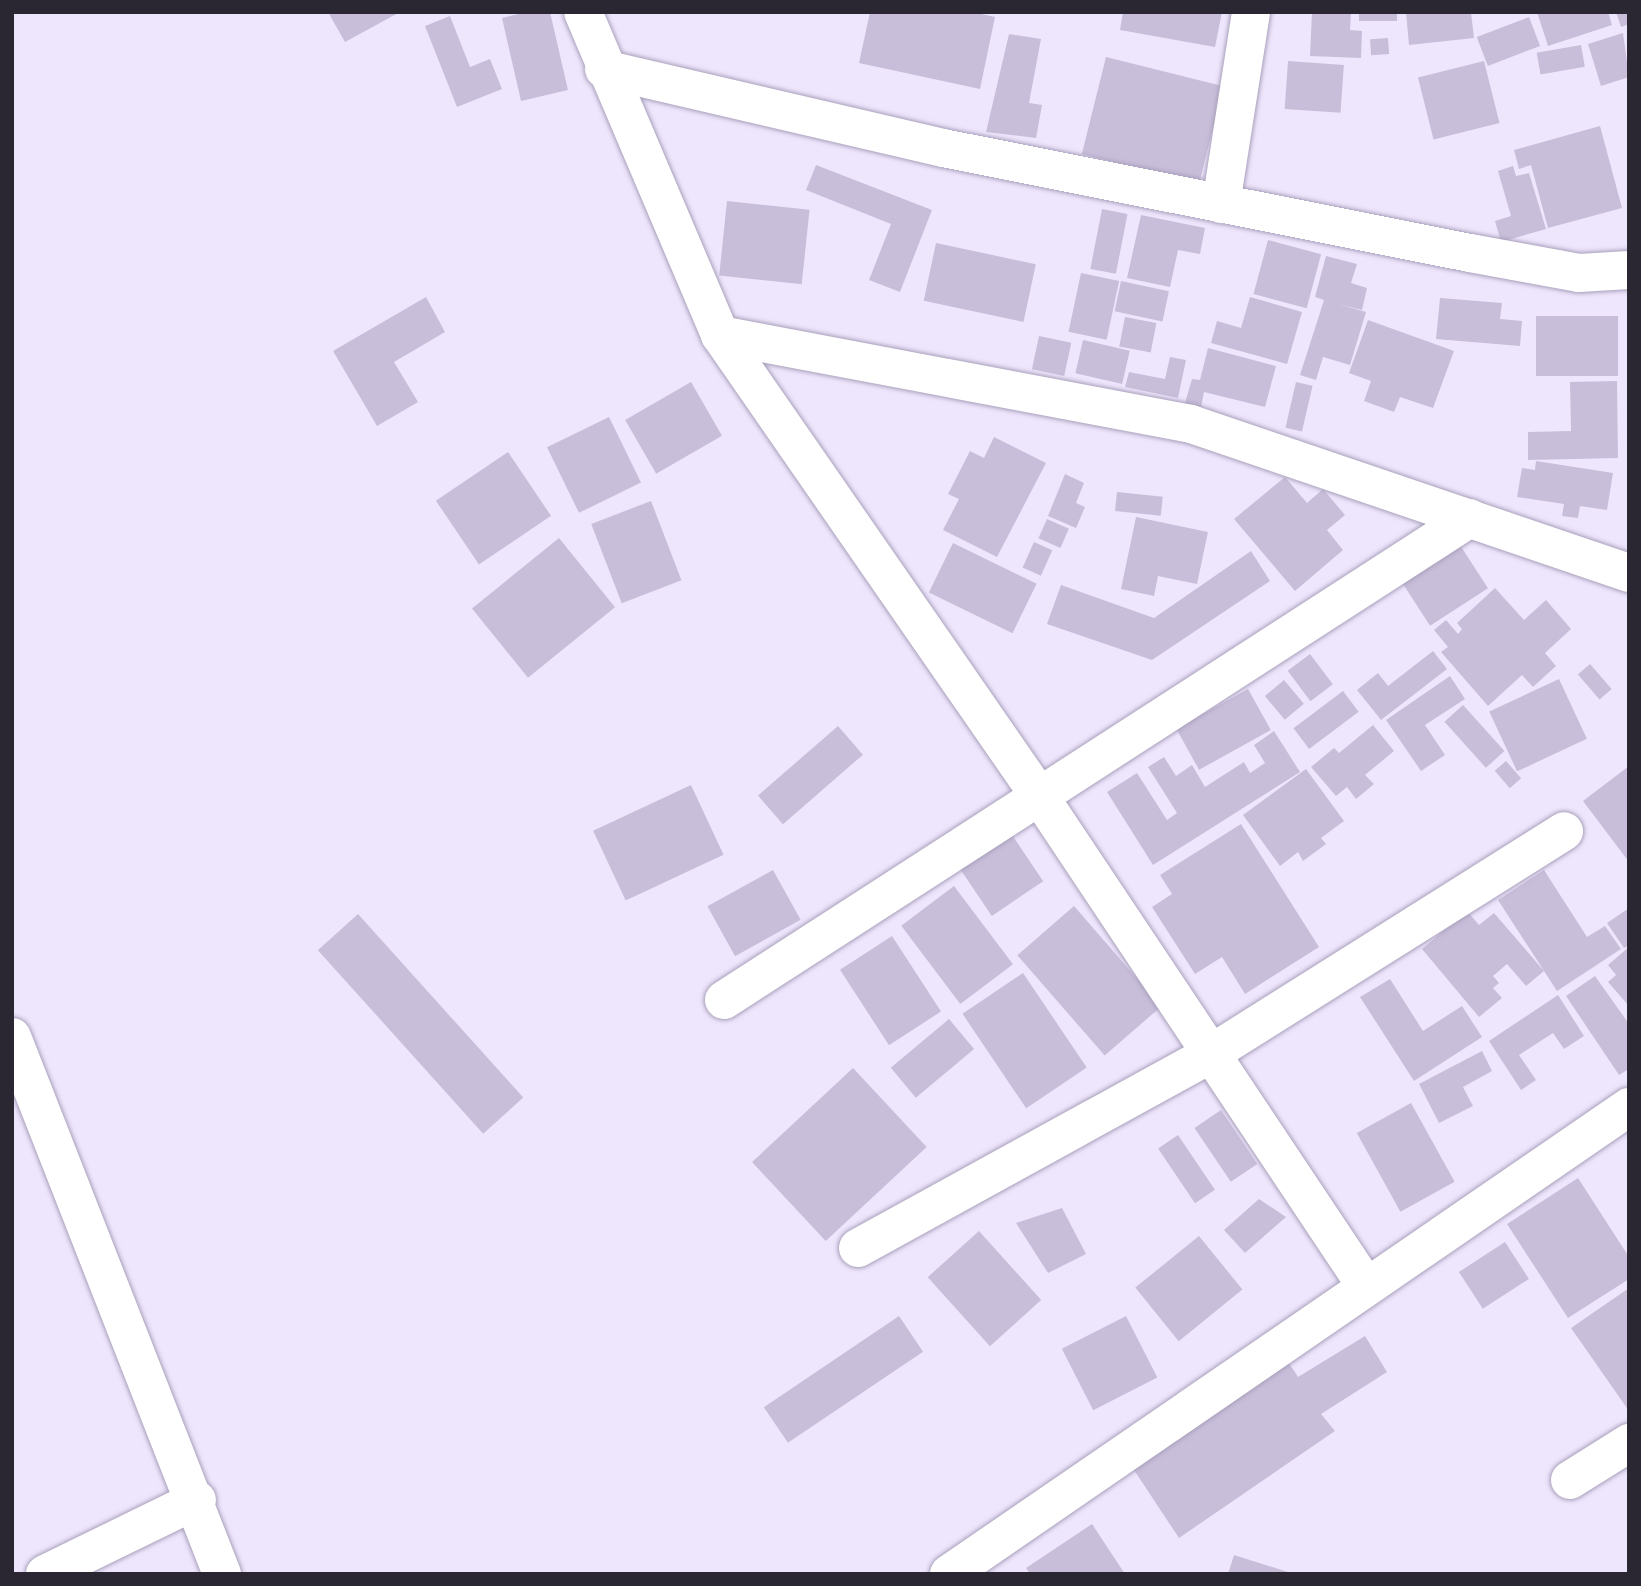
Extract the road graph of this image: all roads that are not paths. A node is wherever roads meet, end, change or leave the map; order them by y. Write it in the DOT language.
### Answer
graph roads {
  1 [pos="583,12"];
  2 [pos="1251,12"];
  3 [pos="604,69"];
  4 [pos="1222,204"];
  5 [pos="1629,270"];
  6 [pos="720,335"];
  7 [pos="1470,518"];
  8 [pos="1629,573"];
  9 [pos="1038,794"];
  10 [pos="1564,831"];
  11 [pos="724,1000"];
  12 [pos="12,1037"];
  13 [pos="1212,1053"];
  14 [pos="1629,1107"];
  15 [pos="858,1248"];
  16 [pos="1366,1286"];
  17 [pos="1629,1443"];
  18 [pos="1570,1480"];
  19 [pos="197,1500"];
  20 [pos="45,1574"];
  21 [pos="222,1574"];
  22 [pos="948,1574"];
  1 -- 3 [label="street"];
  2 -- 4 [label="street"];
  3 -- 4 [label="street"];
  3 -- 6 [label="street"];
  4 -- 5 [label="street"];
  6 -- 7 [label="street"];
  6 -- 9 [label="street"];
  7 -- 8 [label="street"];
  7 -- 9 [label="street"];
  9 -- 11 [label="street"];
  9 -- 13 [label="street"];
  10 -- 13 [label="street"];
  12 -- 19 [label="street"];
  13 -- 15 [label="street"];
  13 -- 16 [label="street"];
  14 -- 16 [label="street"];
  16 -- 22 [label="street"];
  17 -- 18 [label="street"];
  19 -- 20 [label="street"];
  19 -- 21 [label="street"];
}
